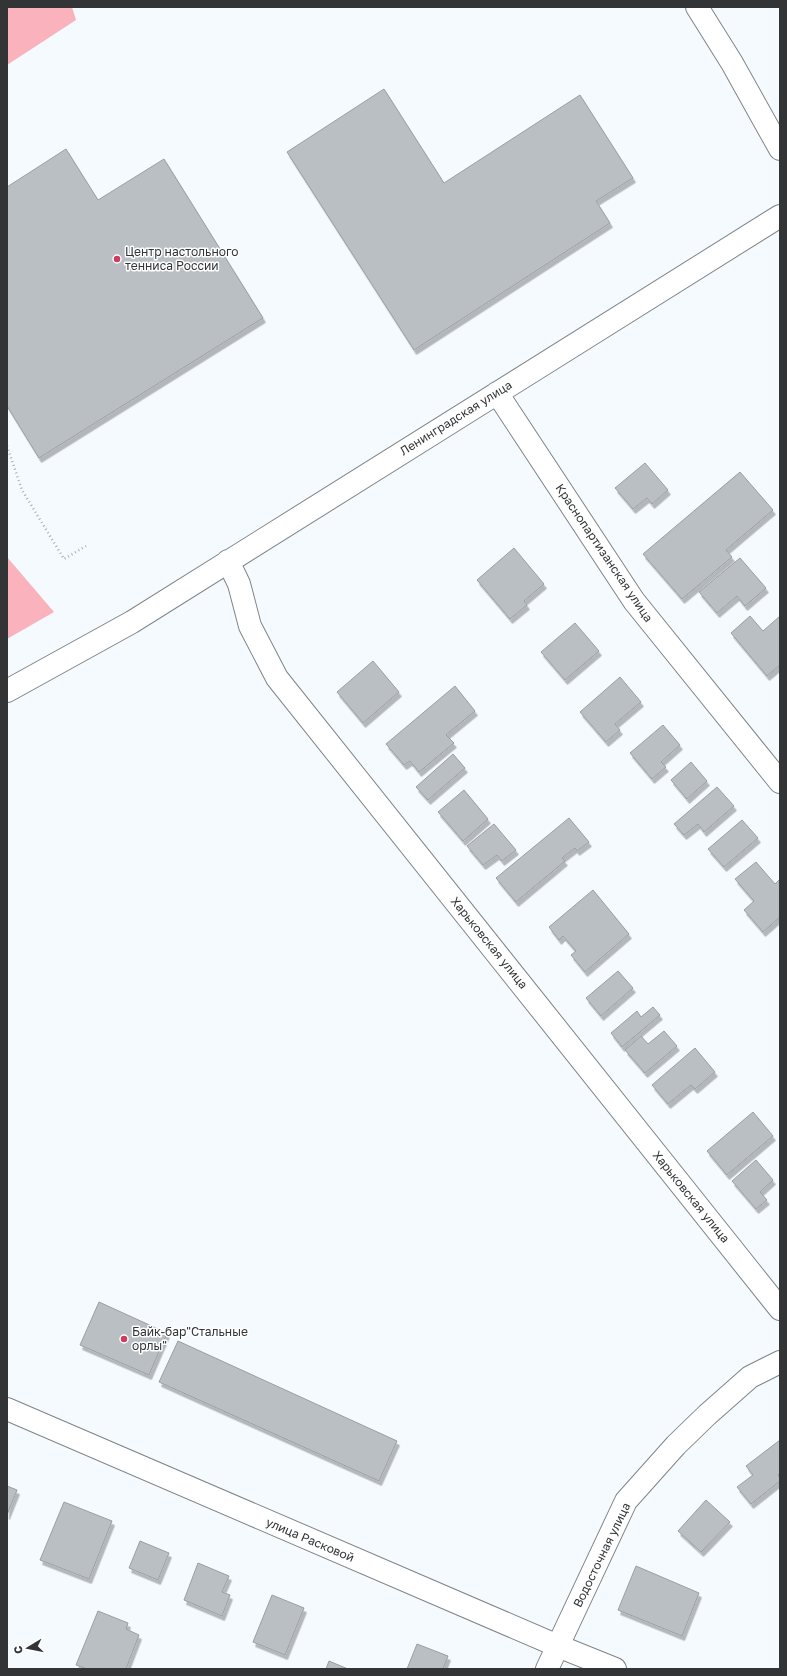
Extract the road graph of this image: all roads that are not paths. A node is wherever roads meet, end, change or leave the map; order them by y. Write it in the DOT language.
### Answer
graph roads {
  1 [pos="697,7"];
  2 [pos="780,149"];
  3 [pos="780,216"];
  4 [pos="497,393"];
  5 [pos="228,561"];
  6 [pos="7,691"];
  7 [pos="780,782"];
  8 [pos="780,1309"];
  9 [pos="780,1362"];
  10 [pos="7,1409"];
  11 [pos="558,1646"];
  12 [pos="548,1669"];
  13 [pos="614,1669"];
  1 -- 2 [label="street"];
  3 -- 4 [label="street, Ленинградская улица"];
  4 -- 5 [label="street, Ленинградская улица"];
  4 -- 7 [label="street, Краснопартизанская улица"];
  5 -- 6 [label="street, Ленинградская улица"];
  5 -- 8 [label="street, Харьковская улица"];
  9 -- 11 [label="street, Водосточная улица"];
  10 -- 11 [label="street, улица Расковой"];
  11 -- 12 [label="street, Водосточная улица"];
  11 -- 13 [label="street, улица Расковой"];
}
